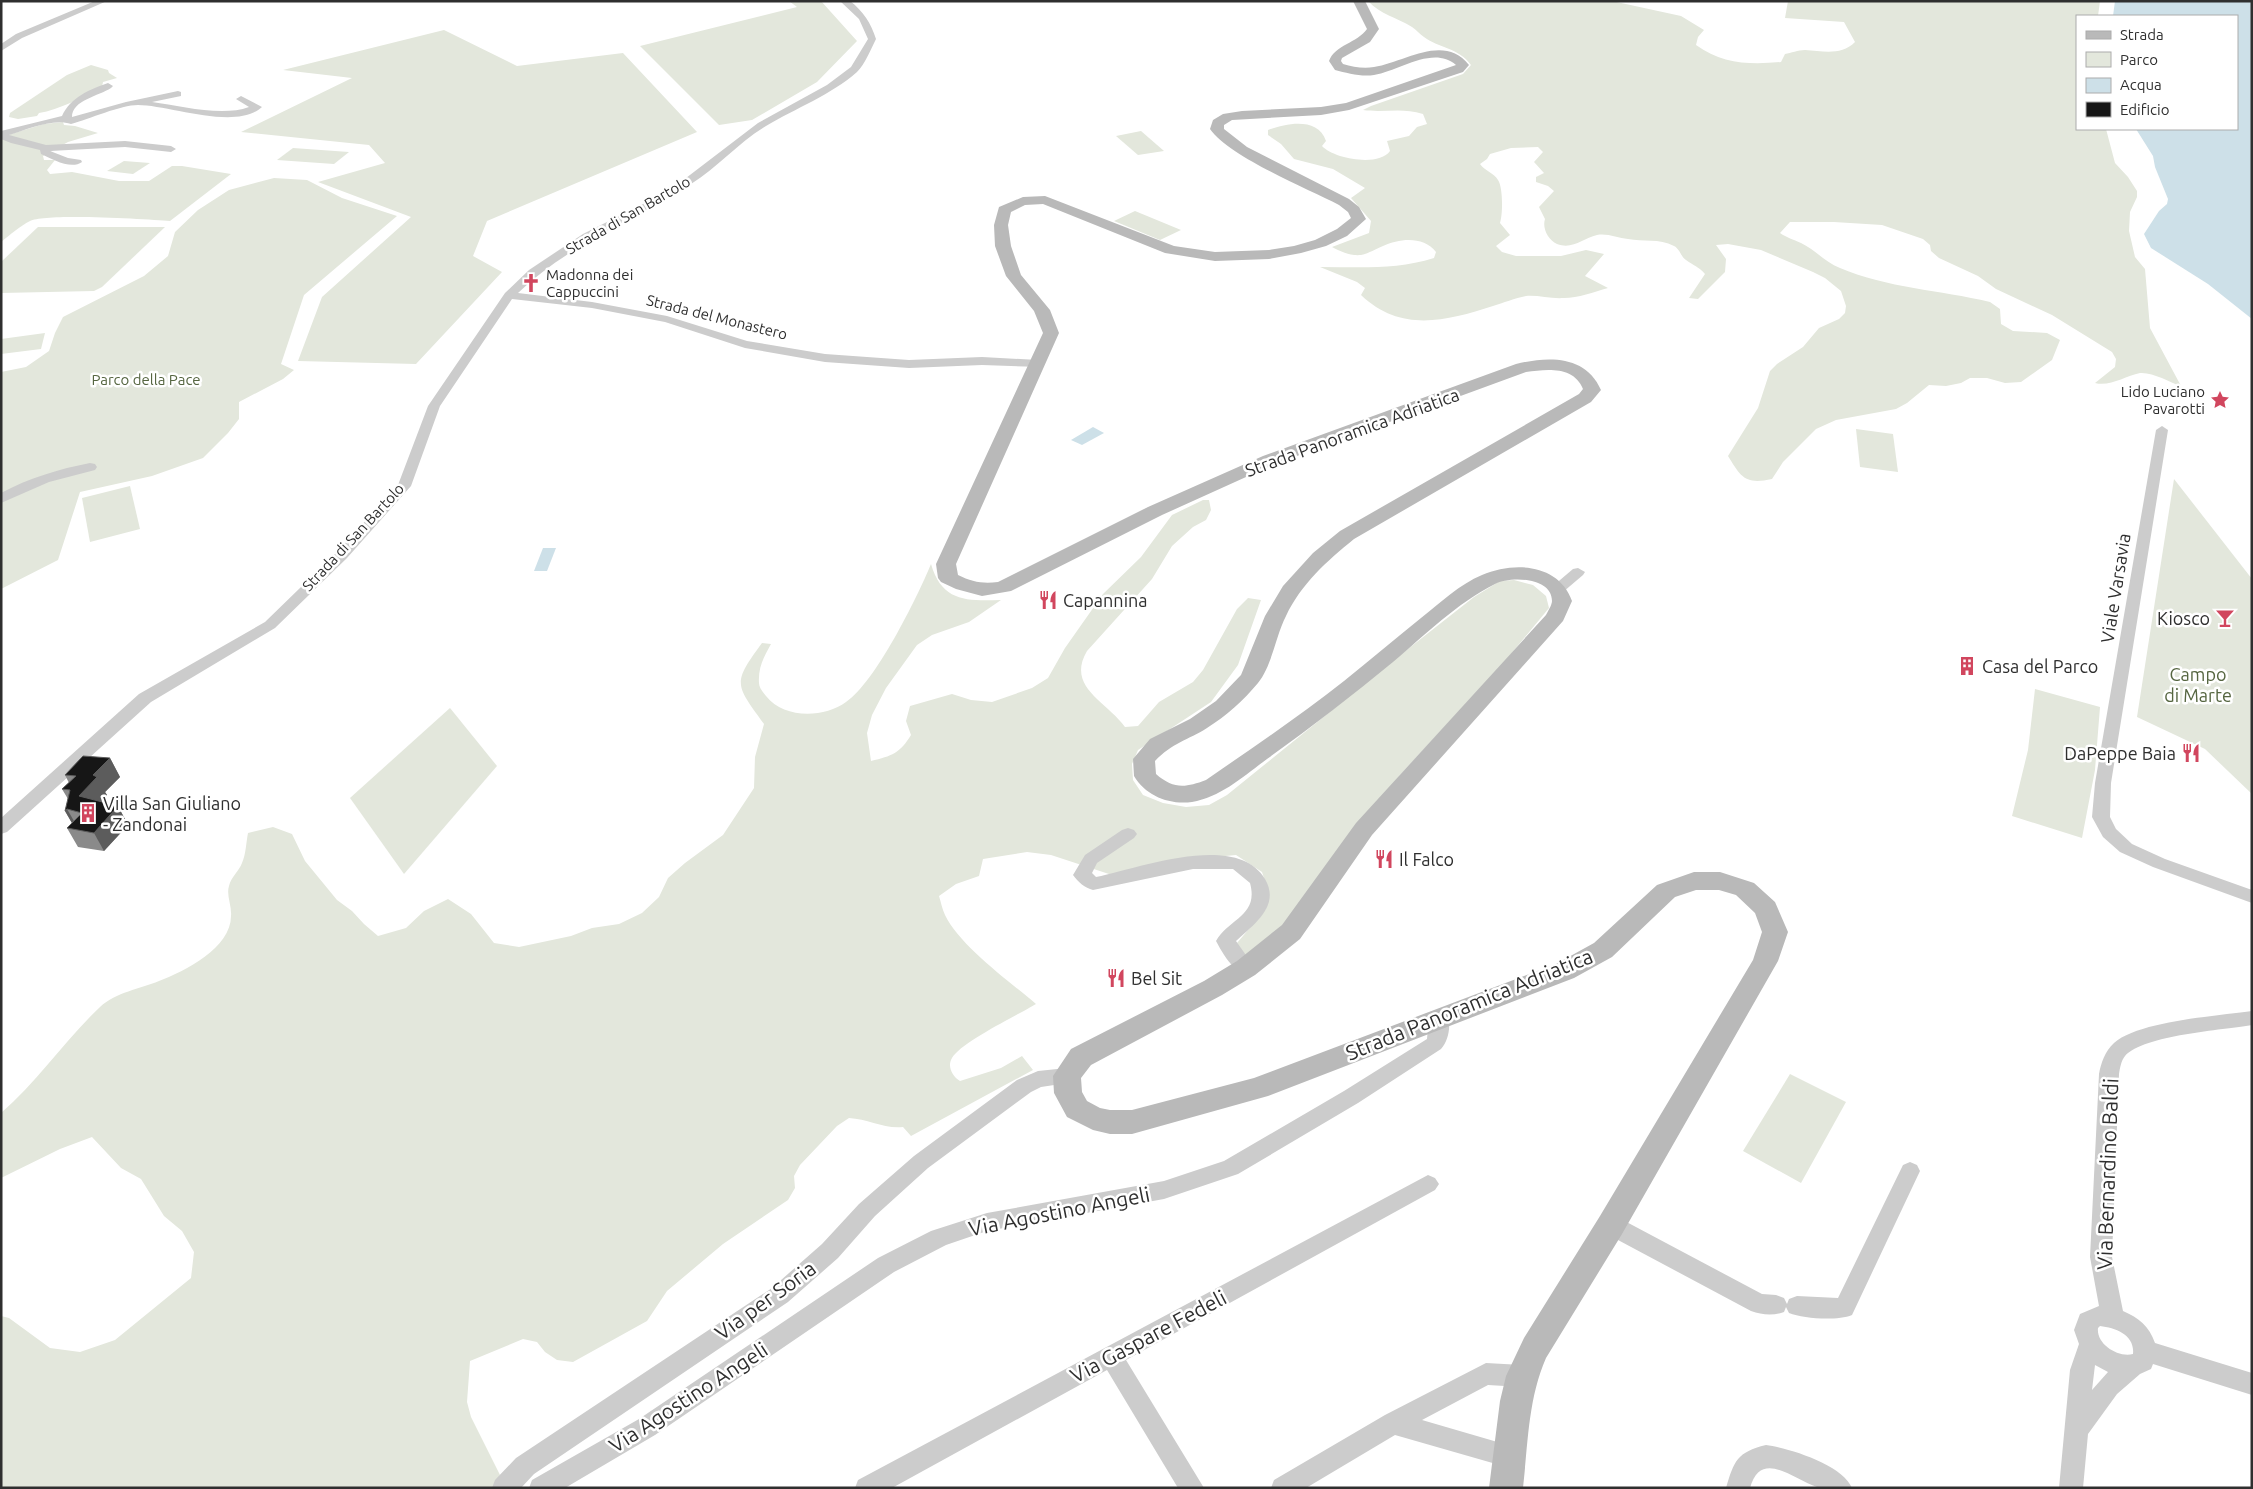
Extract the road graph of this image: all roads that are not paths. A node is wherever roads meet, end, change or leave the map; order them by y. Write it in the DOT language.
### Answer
graph roads {
  1 [pos="103,1"];
  2 [pos="844,1"];
  3 [pos="1359,1"];
  4 [pos="1,48"];
  5 [pos="108,86"];
  6 [pos="178,94"];
  7 [pos="241,99"];
  8 [pos="141,101"];
  9 [pos="68,118"];
  10 [pos="1,134"];
  11 [pos="46,148"];
  12 [pos="171,149"];
  13 [pos="78,162"];
  14 [pos="509,295"];
  15 [pos="1038,364"];
  16 [pos="2162,430"];
  17 [pos="90,467"];
  18 [pos="1,499"];
  19 [pos="1578,572"];
  20 [pos="1558,588"];
  21 [pos="1,828"];
  22 [pos="1128,834"];
  23 [pos="2252,897"];
  24 [pos="1246,968"];
  25 [pos="1439,1017"];
  26 [pos="2252,1018"];
  27 [pos="1067,1076"];
  28 [pos="1910,1171"];
  29 [pos="1428,1184"];
  30 [pos="1611,1225"];
  31 [pos="1786,1305"];
  32 [pos="2113,1317"];
  33 [pos="2090,1344"];
  34 [pos="1110,1356"];
  35 [pos="2139,1359"];
  36 [pos="1522,1376"];
  37 [pos="2252,1384"];
  38 [pos="1393,1422"];
  39 [pos="2078,1428"];
  40 [pos="1510,1456"];
  41 [pos="504,1488"];
  42 [pos="540,1488"];
  43 [pos="867,1488"];
  44 [pos="1192,1488"];
  45 [pos="1283,1488"];
  46 [pos="1506,1488"];
  47 [pos="1738,1488"];
  48 [pos="1840,1488"];
  49 [pos="2071,1488"];
  1 -- 4 [label="street"];
  2 -- 14 [label="street, Strada di San Bartolo"];
  3 -- 15 [label="street, Strada Panoramica Adriatica"];
  5 -- 9 [label="street"];
  6 -- 8 [label="street"];
  7 -- 8 [label="street"];
  8 -- 9 [label="street"];
  9 -- 10 [label="street"];
  10 -- 11 [label="street"];
  11 -- 12 [label="street"];
  11 -- 13 [label="street"];
  14 -- 15 [label="street, Strada del Monastero"];
  14 -- 21 [label="street, Strada di San Bartolo"];
  15 -- 20 [label="street, Strada Panoramica Adriatica"];
  16 -- 23 [label="street, Viale Varsavia"];
  17 -- 18 [label="street"];
  19 -- 20 [label="street"];
  20 -- 24 [label="street"];
  22 -- 24 [label="street"];
  24 -- 27 [label="street"];
  25 -- 27 [label="street, Strada Panoramica Adriatica"];
  25 -- 30 [label="street, Strada Panoramica Adriatica"];
  25 -- 42 [label="street, Via Agostino Angeli"];
  26 -- 32 [label="street, Via Bernardino Baldi"];
  27 -- 41 [label="street, Via per Soria"];
  28 -- 31 [label="street"];
  29 -- 34 [label="street, Via Gaspare Fedeli"];
  30 -- 31 [label="street"];
  30 -- 36 [label="street, Strada Panoramica Adriatica"];
  32 -- 33 [label="street"];
  32 -- 35 [label="street"];
  33 -- 35 [label="street"];
  33 -- 39 [label="street"];
  34 -- 43 [label="street, Via Gaspare Fedeli"];
  34 -- 44 [label="street"];
  35 -- 37 [label="street"];
  35 -- 39 [label="street"];
  36 -- 38 [label="street"];
  36 -- 40 [label="street, Strada Panoramica Adriatica"];
  38 -- 40 [label="street"];
  38 -- 45 [label="street"];
  39 -- 49 [label="street"];
  40 -- 46 [label="street, Strada Panoramica Adriatica"];
  47 -- 48 [label="street"];
}
